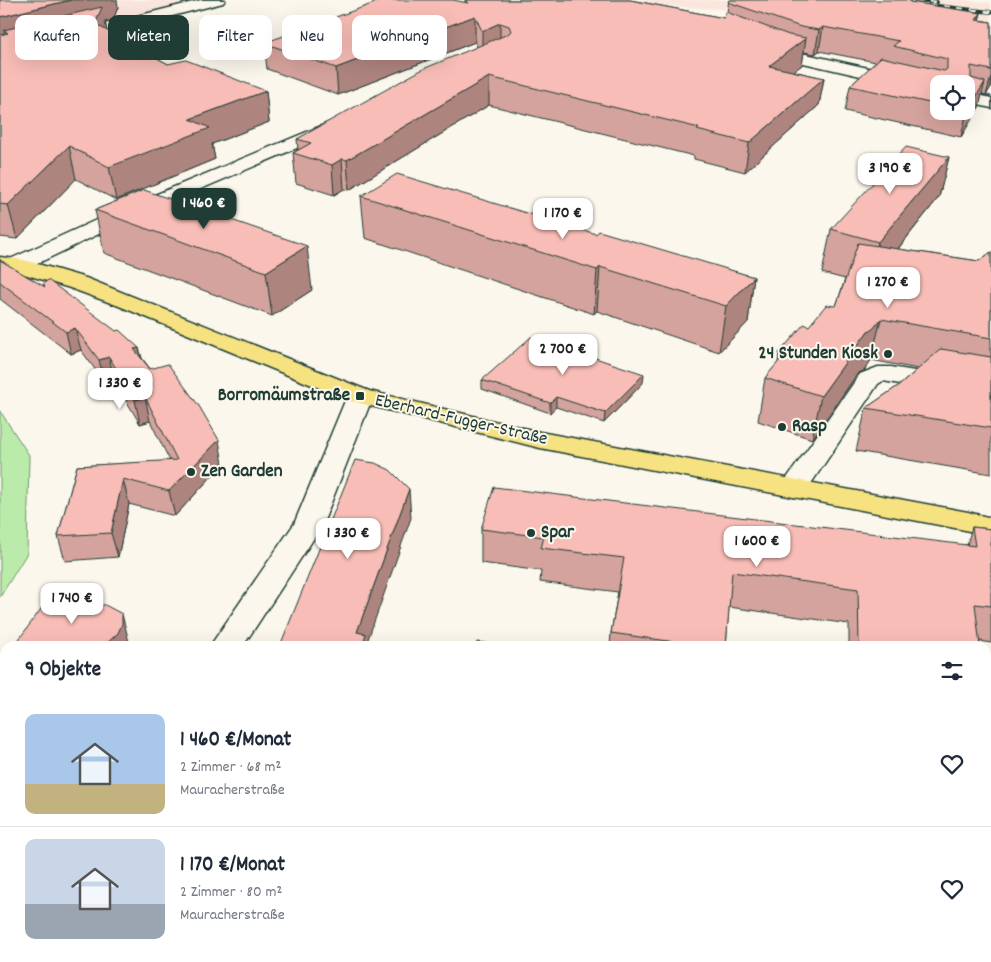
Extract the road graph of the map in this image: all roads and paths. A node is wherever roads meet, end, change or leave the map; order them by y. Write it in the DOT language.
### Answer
graph roads {
  1 [pos="218,0"];
  2 [pos="756,42"];
  3 [pos="0,55"];
  4 [pos="930,88"];
  5 [pos="975,99"];
  6 [pos="991,103"];
  7 [pos="346,121"];
  8 [pos="8,264"];
  9 [pos="991,392"];
  10 [pos="360,396"];
  11 [pos="794,488"];
  12 [pos="983,523"];
  13 [pos="229,641"];
  1 -- 3 [label="street"];
  2 -- 4 [label="street"];
  5 -- 6 [label="street"];
  7 -- 8 [label="street"];
  8 -- 10 [label="main road, Eberhard-Fugger-Straße"];
  9 -- 11 [label="street"];
  10 -- 11 [label="main road, Eberhard-Fugger-Straße"];
  10 -- 13 [label="street"];
  11 -- 12 [label="main road, Eberhard-Fugger-Straße"];
}
